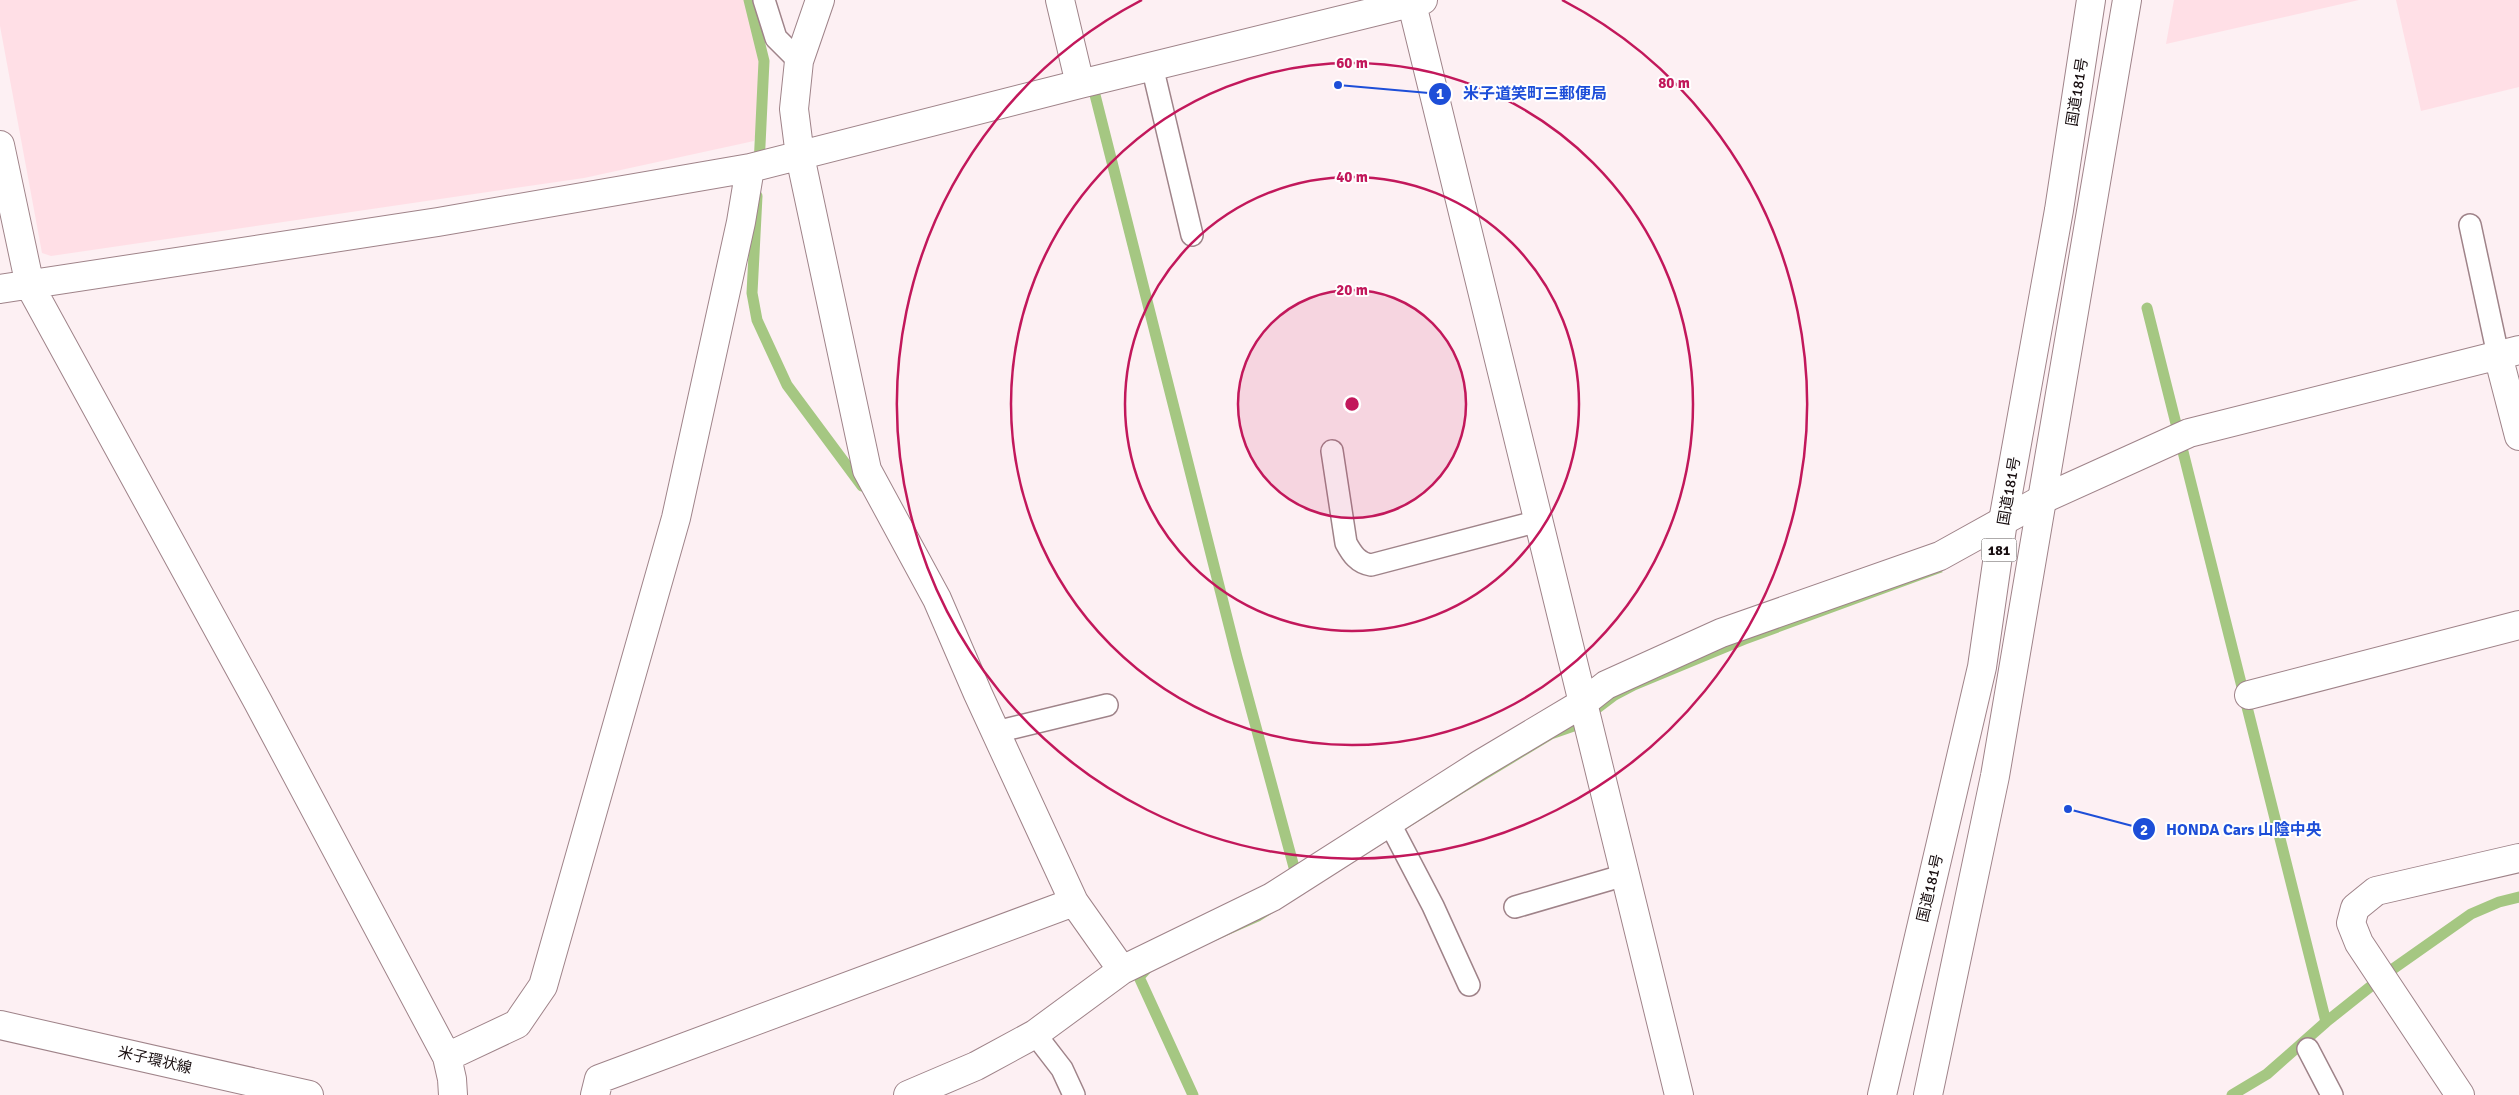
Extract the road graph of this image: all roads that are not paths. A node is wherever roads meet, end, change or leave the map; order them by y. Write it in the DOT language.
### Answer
graph roads {
  1 [pos="764,0"];
  2 [pos="820,0"];
  3 [pos="1060,0"];
  4 [pos="2092,0"];
  5 [pos="2127,0"];
  6 [pos="1415,1"];
  7 [pos="799,61"];
  8 [pos="1152,66"];
  9 [pos="1080,84"];
  10 [pos="0,145"];
  11 [pos="800,156"];
  12 [pos="750,168"];
  13 [pos="2470,225"];
  14 [pos="1192,236"];
  15 [pos="30,286"];
  16 [pos="0,289"];
  17 [pos="2509,352"];
  18 [pos="2519,436"];
  19 [pos="1332,451"];
  20 [pos="2041,500"];
  21 [pos="1539,521"];
  22 [pos="2003,521"];
  23 [pos="2519,625"];
  24 [pos="2249,695"];
  25 [pos="1583,703"];
  26 [pos="1107,705"];
  27 [pos="996,732"];
  28 [pos="1394,829"];
  29 [pos="2519,858"];
  30 [pos="1625,875"];
  31 [pos="1074,902"];
  32 [pos="1515,907"];
  33 [pos="1122,970"];
  34 [pos="1469,985"];
  35 [pos="0,1025"];
  36 [pos="1035,1034"];
  37 [pos="2308,1049"];
  38 [pos="447,1057"];
  39 [pos="309,1095"];
  40 [pos="453,1095"];
  41 [pos="595,1095"];
  42 [pos="908,1095"];
  43 [pos="1074,1095"];
  44 [pos="1679,1095"];
  45 [pos="1882,1095"];
  46 [pos="1928,1095"];
  47 [pos="2332,1095"];
  48 [pos="2460,1095"];
  1 -- 7 [label="lane"];
  2 -- 7 [label="main road"];
  3 -- 9 [label="main road"];
  4 -- 22 [label="main road, 国道181号 / 181"];
  5 -- 20 [label="main road, 181"];
  6 -- 8 [label="main road"];
  6 -- 21 [label="main road"];
  7 -- 11 [label="main road"];
  8 -- 9 [label="main road"];
  8 -- 14 [label="lane"];
  9 -- 11 [label="main road"];
  10 -- 15 [label="main road"];
  11 -- 12 [label="main road"];
  11 -- 27 [label="main road"];
  12 -- 15 [label="main road"];
  12 -- 38 [label="main road"];
  13 -- 17 [label="lane"];
  15 -- 16 [label="main road"];
  15 -- 38 [label="main road"];
  17 -- 18 [label="main road"];
  17 -- 20 [label="main road"];
  19 -- 21 [label="lane"];
  20 -- 22 [label="main road"];
  20 -- 46 [label="main road, 181"];
  21 -- 25 [label="main road"];
  22 -- 25 [label="main road"];
  22 -- 45 [label="main road, 国道181号 / 181"];
  23 -- 24 [label="main road"];
  25 -- 28 [label="main road"];
  25 -- 30 [label="main road"];
  26 -- 27 [label="lane"];
  27 -- 31 [label="main road"];
  28 -- 33 [label="main road"];
  28 -- 34 [label="lane"];
  29 -- 48 [label="main road"];
  30 -- 32 [label="lane"];
  30 -- 44 [label="main road"];
  31 -- 33 [label="main road"];
  31 -- 41 [label="main road"];
  33 -- 36 [label="main road"];
  35 -- 39 [label="main road, 米子環状線"];
  36 -- 42 [label="main road"];
  36 -- 43 [label="lane"];
  37 -- 47 [label="lane"];
  38 -- 40 [label="main road"];
}
